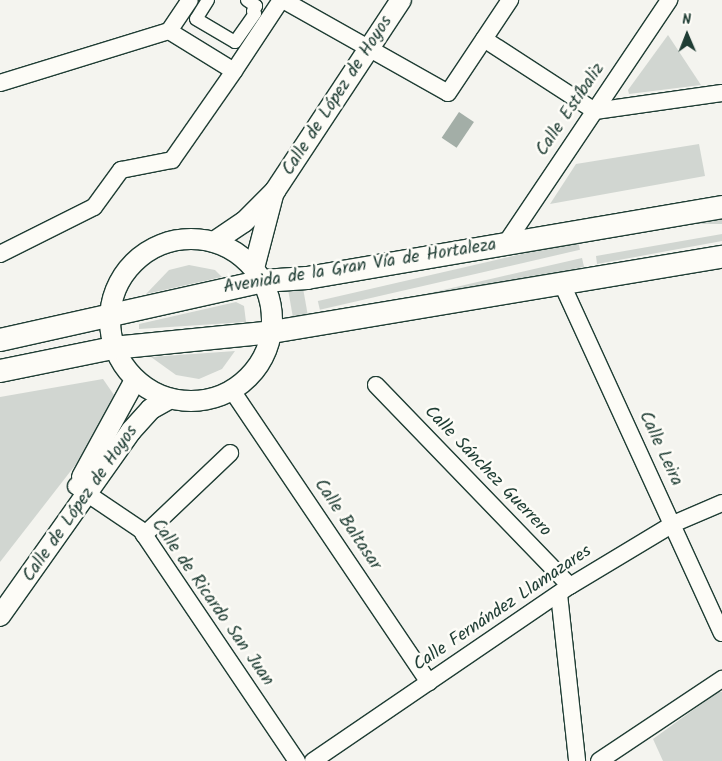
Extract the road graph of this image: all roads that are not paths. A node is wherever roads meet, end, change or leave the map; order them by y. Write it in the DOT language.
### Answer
graph roads {
  1 [pos="190,0"];
  2 [pos="208,0"];
  3 [pos="282,0"];
  4 [pos="400,0"];
  5 [pos="510,0"];
  6 [pos="669,0"];
  7 [pos="252,8"];
  8 [pos="169,31"];
  9 [pos="484,39"];
  10 [pos="370,48"];
  11 [pos="234,72"];
  12 [pos="0,83"];
  13 [pos="722,93"];
  14 [pos="595,111"];
  15 [pos="275,191"];
  16 [pos="722,207"];
  17 [pos="214,242"];
  18 [pos="506,243"];
  19 [pos="0,254"];
  20 [pos="722,257"];
  21 [pos="258,275"];
  22 [pos="561,282"];
  23 [pos="108,315"];
  24 [pos="272,332"];
  25 [pos="0,340"];
  26 [pos="114,348"];
  27 [pos="0,371"];
  28 [pos="135,380"];
  29 [pos="376,385"];
  30 [pos="231,389"];
  31 [pos="169,400"];
  32 [pos="230,453"];
  33 [pos="82,490"];
  34 [pos="722,502"];
  35 [pos="673,524"];
  36 [pos="144,535"];
  37 [pos="564,590"];
  38 [pos="0,604"];
  39 [pos="0,616"];
  40 [pos="722,633"];
  41 [pos="722,679"];
  42 [pos="429,683"];
  43 [pos="297,761"];
  44 [pos="313,761"];
  45 [pos="577,761"];
  46 [pos="599,761"];
  1 -- 8 [label="street"];
  2 -- 7 [label="street"];
  3 -- 10 [label="street"];
  3 -- 11 [label="street"];
  4 -- 10 [label="street, Calle de López de Hoyos"];
  5 -- 9 [label="street"];
  6 -- 14 [label="street, Calle Estíbaliz"];
  8 -- 11 [label="street"];
  8 -- 12 [label="street"];
  9 -- 10 [label="street"];
  9 -- 14 [label="street"];
  10 -- 15 [label="street, Calle de López de Hoyos"];
  11 -- 19 [label="street"];
  13 -- 14 [label="street"];
  14 -- 18 [label="street, Calle Estíbaliz"];
  15 -- 17 [label="street, Calle de López de Hoyos"];
  15 -- 21 [label="street, Calle de López de Hoyos"];
  16 -- 18 [label="main road, Avenida de la Gran Vía de Hortaleza"];
  17 -- 21 [label="street"];
  17 -- 23 [label="street"];
  18 -- 21 [label="main road, Avenida de la Gran Vía de Hortaleza"];
  20 -- 22 [label="main road"];
  21 -- 23 [label="main road, Avenida de la Gran Vía de Hortaleza"];
  21 -- 24 [label="street"];
  22 -- 24 [label="main road"];
  22 -- 35 [label="street, Calle Leira"];
  23 -- 25 [label="main road, Avenida de la Gran Vía de Hortaleza"];
  23 -- 26 [label="street"];
  24 -- 26 [label="main road"];
  24 -- 30 [label="street"];
  26 -- 27 [label="main road"];
  26 -- 28 [label="street"];
  28 -- 31 [label="street"];
  28 -- 33 [label="street, Calle de López de Hoyos"];
  29 -- 37 [label="street, Calle Sánchez Guerrero"];
  30 -- 31 [label="street"];
  30 -- 42 [label="street, Calle Baltasar"];
  31 -- 33 [label="street, Calle de López de Hoyos"];
  32 -- 36 [label="street"];
  33 -- 36 [label="street, Calle de Ricardo San Juan"];
  33 -- 38 [label="street, Calle de López de Hoyos"];
  33 -- 39 [label="street, Calle de López de Hoyos"];
  34 -- 35 [label="street, Calle Fernández Llamazares"];
  35 -- 37 [label="street, Calle Fernández Llamazares"];
  35 -- 40 [label="street, Calle Leira"];
  36 -- 43 [label="street, Calle de Ricardo San Juan"];
  37 -- 42 [label="street, Calle Fernández Llamazares"];
  37 -- 45 [label="street"];
  41 -- 46 [label="street"];
  42 -- 44 [label="street, Calle Fernández Llamazares"];
}
